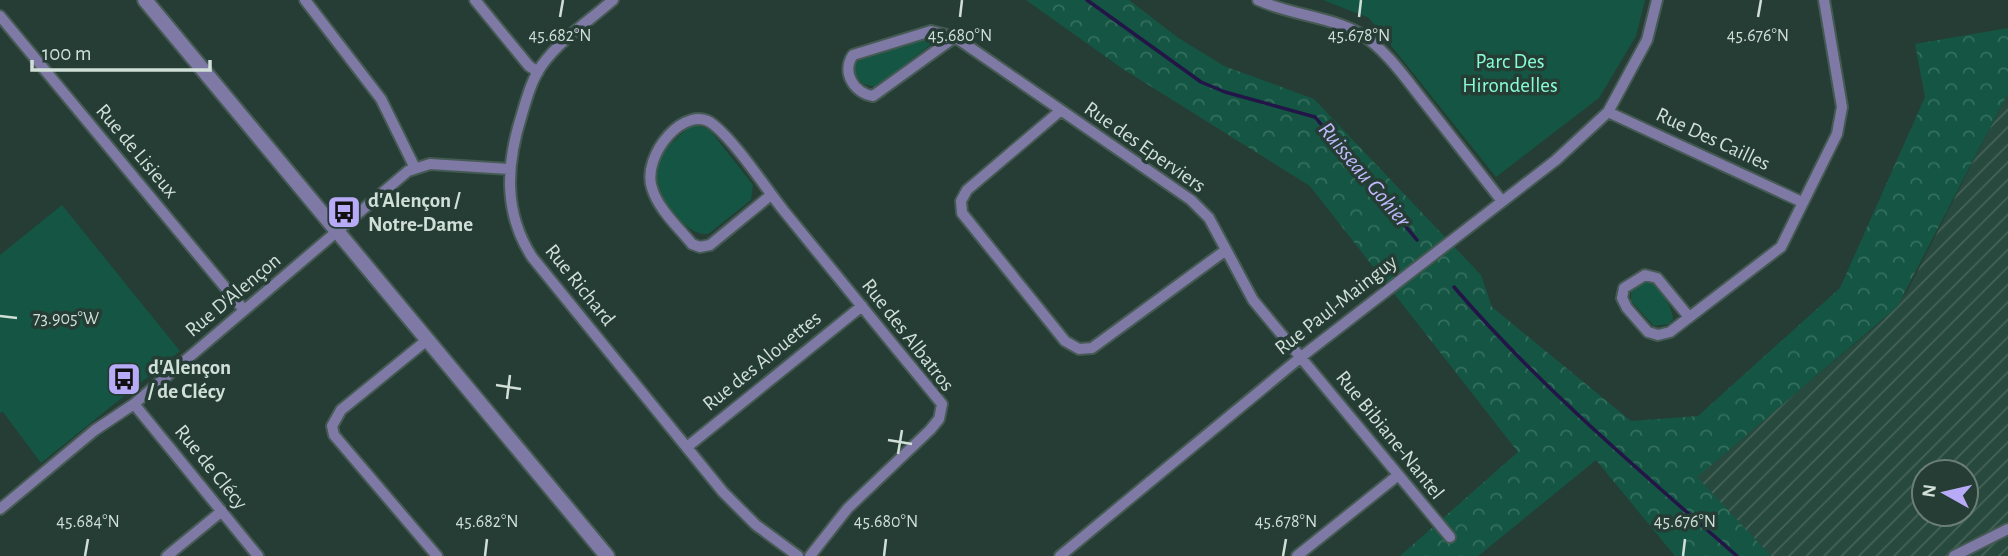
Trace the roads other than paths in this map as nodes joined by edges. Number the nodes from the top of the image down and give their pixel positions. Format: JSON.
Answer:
{"nodes":[{"id":1,"x":145,"y":0,"type":"edge"},
{"id":2,"x":305,"y":0,"type":"edge"},
{"id":3,"x":475,"y":0,"type":"edge"},
{"id":4,"x":613,"y":0,"type":"edge"},
{"id":5,"x":1258,"y":0,"type":"edge"},
{"id":6,"x":1657,"y":0,"type":"edge"},
{"id":7,"x":1824,"y":0,"type":"edge"},
{"id":8,"x":0,"y":16,"type":"edge"},
{"id":9,"x":955,"y":37,"type":"junction"},
{"id":10,"x":538,"y":72,"type":"junction"},
{"id":11,"x":1060,"y":111,"type":"junction"},
{"id":12,"x":1608,"y":111,"type":"junction"},
{"id":13,"x":415,"y":168,"type":"junction"},
{"id":14,"x":509,"y":169,"type":"junction"},
{"id":15,"x":771,"y":195,"type":"junction"},
{"id":16,"x":1501,"y":200,"type":"junction"},
{"id":17,"x":1802,"y":202,"type":"junction"},
{"id":18,"x":337,"y":231,"type":"junction"},
{"id":19,"x":1226,"y":250,"type":"junction"},
{"id":20,"x":862,"y":306,"type":"junction"},
{"id":21,"x":244,"y":310,"type":"junction"},
{"id":22,"x":1689,"y":317,"type":"junction"},
{"id":23,"x":427,"y":340,"type":"junction"},
{"id":24,"x":1301,"y":357,"type":"junction"},
{"id":25,"x":134,"y":404,"type":"junction"},
{"id":26,"x":687,"y":447,"type":"junction"},
{"id":27,"x":1397,"y":476,"type":"junction"},
{"id":28,"x":0,"y":509,"type":"edge"},
{"id":29,"x":222,"y":512,"type":"junction"},
{"id":30,"x":2008,"y":530,"type":"edge"},
{"id":31,"x":1450,"y":537,"type":"dead end"},
{"id":32,"x":167,"y":556,"type":"edge"},
{"id":33,"x":258,"y":556,"type":"edge"},
{"id":34,"x":436,"y":556,"type":"edge"},
{"id":35,"x":607,"y":556,"type":"edge"},
{"id":36,"x":798,"y":556,"type":"edge"},
{"id":37,"x":810,"y":556,"type":"edge"},
{"id":38,"x":1060,"y":556,"type":"edge"},
{"id":39,"x":1297,"y":556,"type":"edge"},
{"id":40,"x":1954,"y":556,"type":"edge"}],
"edges":[{"from":1,"to":18,"type":"street"},
{"from":2,"to":13,"type":"street"},
{"from":3,"to":10,"type":"street"},
{"from":4,"to":10,"type":"street","name":"Rue Richard"},
{"from":5,"to":16,"type":"street"},
{"from":6,"to":12,"type":"street","name":"Rue Paul-Mainguy"},
{"from":7,"to":17,"type":"street"},
{"from":8,"to":21,"type":"street","name":"Rue de Lisieux"},
{"from":9,"to":9,"type":"street"},
{"from":9,"to":11,"type":"street","name":"Rue des Eperviers"},
{"from":10,"to":14,"type":"street","name":"Rue Richard"},
{"from":11,"to":19,"type":"street","name":"Rue des Eperviers"},
{"from":11,"to":19,"type":"street"},
{"from":12,"to":16,"type":"street","name":"Rue Paul-Mainguy"},
{"from":12,"to":17,"type":"street","name":"Rue Des Cailles"},
{"from":13,"to":14,"type":"street"},
{"from":13,"to":18,"type":"street","name":"Rue D'Alençon"},
{"from":14,"to":26,"type":"street","name":"Rue Richard"},
{"from":15,"to":15,"type":"street","name":"Rue des Albatros"},
{"from":15,"to":20,"type":"street","name":"Rue des Albatros"},
{"from":16,"to":24,"type":"street","name":"Rue Paul-Mainguy"},
{"from":17,"to":22,"type":"street"},
{"from":18,"to":21,"type":"street","name":"Rue D'Alençon"},
{"from":18,"to":23,"type":"street"},
{"from":19,"to":24,"type":"street","name":"Rue des Eperviers"},
{"from":20,"to":26,"type":"street","name":"Rue des Alouettes"},
{"from":20,"to":37,"type":"street","name":"Rue des Albatros"},
{"from":21,"to":25,"type":"street","name":"Rue D'Alençon"},
{"from":22,"to":22,"type":"street"},
{"from":23,"to":34,"type":"street"},
{"from":23,"to":35,"type":"street"},
{"from":24,"to":27,"type":"street","name":"Rue Bibiane-Nantel"},
{"from":24,"to":38,"type":"street","name":"Rue Paul-Mainguy"},
{"from":25,"to":28,"type":"street","name":"Rue D'Alençon"},
{"from":25,"to":29,"type":"street","name":"Rue de Clécy"},
{"from":26,"to":36,"type":"street","name":"Rue Richard"},
{"from":27,"to":31,"type":"street","name":"Rue Bibiane-Nantel"},
{"from":27,"to":39,"type":"street"},
{"from":29,"to":32,"type":"street"},
{"from":29,"to":33,"type":"street","name":"Rue de Clécy"},
{"from":30,"to":40,"type":"street"}]}
